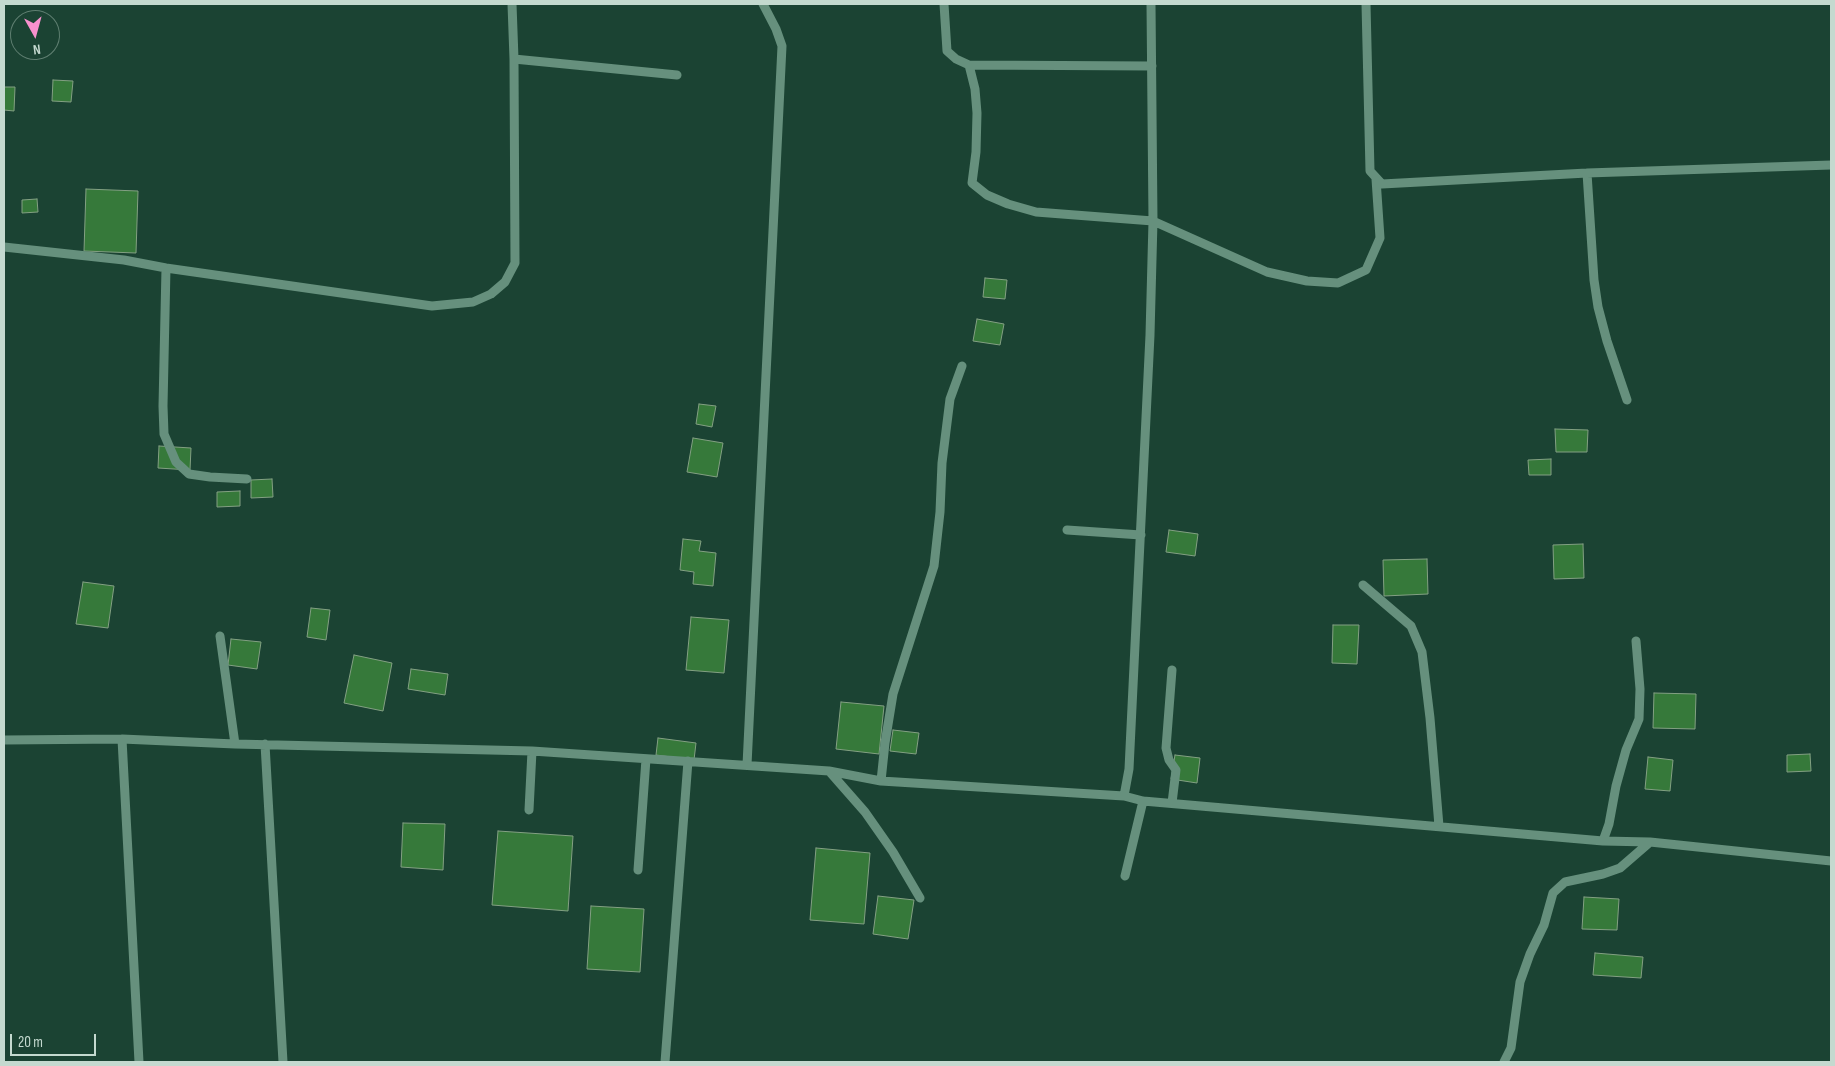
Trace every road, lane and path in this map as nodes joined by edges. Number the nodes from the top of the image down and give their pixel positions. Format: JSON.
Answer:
{"nodes":[{"id":1,"x":512,"y":4,"type":"edge"},
{"id":2,"x":763,"y":4,"type":"edge"},
{"id":3,"x":944,"y":4,"type":"edge"},
{"id":4,"x":1151,"y":4,"type":"edge"},
{"id":5,"x":1366,"y":4,"type":"edge"},
{"id":6,"x":514,"y":59,"type":"junction"},
{"id":7,"x":969,"y":65,"type":"junction"},
{"id":8,"x":1152,"y":66,"type":"junction"},
{"id":9,"x":678,"y":75,"type":"dead end"},
{"id":10,"x":1831,"y":165,"type":"edge"},
{"id":11,"x":1587,"y":173,"type":"junction"},
{"id":12,"x":1376,"y":180,"type":"junction"},
{"id":13,"x":1153,"y":221,"type":"junction"},
{"id":14,"x":4,"y":247,"type":"edge"},
{"id":15,"x":166,"y":268,"type":"junction"},
{"id":16,"x":962,"y":366,"type":"dead end"},
{"id":17,"x":1627,"y":400,"type":"dead end"},
{"id":18,"x":247,"y":479,"type":"dead end"},
{"id":19,"x":1067,"y":530,"type":"dead end"},
{"id":20,"x":1141,"y":535,"type":"junction"},
{"id":21,"x":1363,"y":585,"type":"dead end"},
{"id":22,"x":220,"y":636,"type":"dead end"},
{"id":23,"x":1636,"y":641,"type":"dead end"},
{"id":24,"x":1172,"y":670,"type":"dead end"},
{"id":25,"x":4,"y":740,"type":"edge"},
{"id":26,"x":122,"y":740,"type":"junction"},
{"id":27,"x":235,"y":744,"type":"junction"},
{"id":28,"x":265,"y":744,"type":"junction"},
{"id":29,"x":532,"y":751,"type":"junction"},
{"id":30,"x":646,"y":759,"type":"junction"},
{"id":31,"x":688,"y":761,"type":"junction"},
{"id":32,"x":747,"y":765,"type":"junction"},
{"id":33,"x":829,"y":771,"type":"junction"},
{"id":34,"x":882,"y":781,"type":"junction"},
{"id":35,"x":1124,"y":796,"type":"junction"},
{"id":36,"x":1143,"y":801,"type":"junction"},
{"id":37,"x":1172,"y":803,"type":"junction"},
{"id":38,"x":529,"y":810,"type":"dead end"},
{"id":39,"x":1439,"y":826,"type":"junction"},
{"id":40,"x":1603,"y":841,"type":"junction"},
{"id":41,"x":1650,"y":842,"type":"junction"},
{"id":42,"x":1831,"y":861,"type":"edge"},
{"id":43,"x":638,"y":870,"type":"dead end"},
{"id":44,"x":1125,"y":876,"type":"dead end"},
{"id":45,"x":920,"y":898,"type":"dead end"},
{"id":46,"x":139,"y":1062,"type":"edge"},
{"id":47,"x":283,"y":1062,"type":"edge"},
{"id":48,"x":665,"y":1062,"type":"edge"},
{"id":49,"x":1504,"y":1062,"type":"edge"}],
"edges":[{"from":1,"to":6,"type":"street"},
{"from":2,"to":32,"type":"street"},
{"from":3,"to":7,"type":"street"},
{"from":4,"to":8,"type":"street"},
{"from":5,"to":12,"type":"street"},
{"from":6,"to":9,"type":"street"},
{"from":6,"to":15,"type":"street"},
{"from":7,"to":8,"type":"street"},
{"from":7,"to":13,"type":"street"},
{"from":8,"to":13,"type":"street"},
{"from":10,"to":11,"type":"street"},
{"from":11,"to":12,"type":"street"},
{"from":11,"to":17,"type":"street"},
{"from":12,"to":13,"type":"street"},
{"from":13,"to":20,"type":"street"},
{"from":14,"to":15,"type":"street"},
{"from":15,"to":18,"type":"street"},
{"from":16,"to":34,"type":"street"},
{"from":19,"to":20,"type":"street"},
{"from":20,"to":35,"type":"street"},
{"from":21,"to":39,"type":"street"},
{"from":22,"to":27,"type":"street"},
{"from":23,"to":40,"type":"street"},
{"from":24,"to":37,"type":"street"},
{"from":25,"to":26,"type":"street"},
{"from":26,"to":27,"type":"street"},
{"from":26,"to":46,"type":"street"},
{"from":27,"to":28,"type":"street"},
{"from":28,"to":29,"type":"street"},
{"from":28,"to":47,"type":"street"},
{"from":29,"to":30,"type":"street"},
{"from":29,"to":38,"type":"street"},
{"from":30,"to":31,"type":"street"},
{"from":30,"to":43,"type":"street"},
{"from":31,"to":32,"type":"street"},
{"from":31,"to":48,"type":"street"},
{"from":32,"to":33,"type":"street"},
{"from":33,"to":34,"type":"street"},
{"from":33,"to":45,"type":"street"},
{"from":34,"to":35,"type":"street"},
{"from":35,"to":36,"type":"street"},
{"from":36,"to":37,"type":"street"},
{"from":36,"to":44,"type":"street"},
{"from":37,"to":39,"type":"street"},
{"from":39,"to":40,"type":"street"},
{"from":40,"to":41,"type":"street"},
{"from":41,"to":42,"type":"street"},
{"from":41,"to":49,"type":"street"}]}
